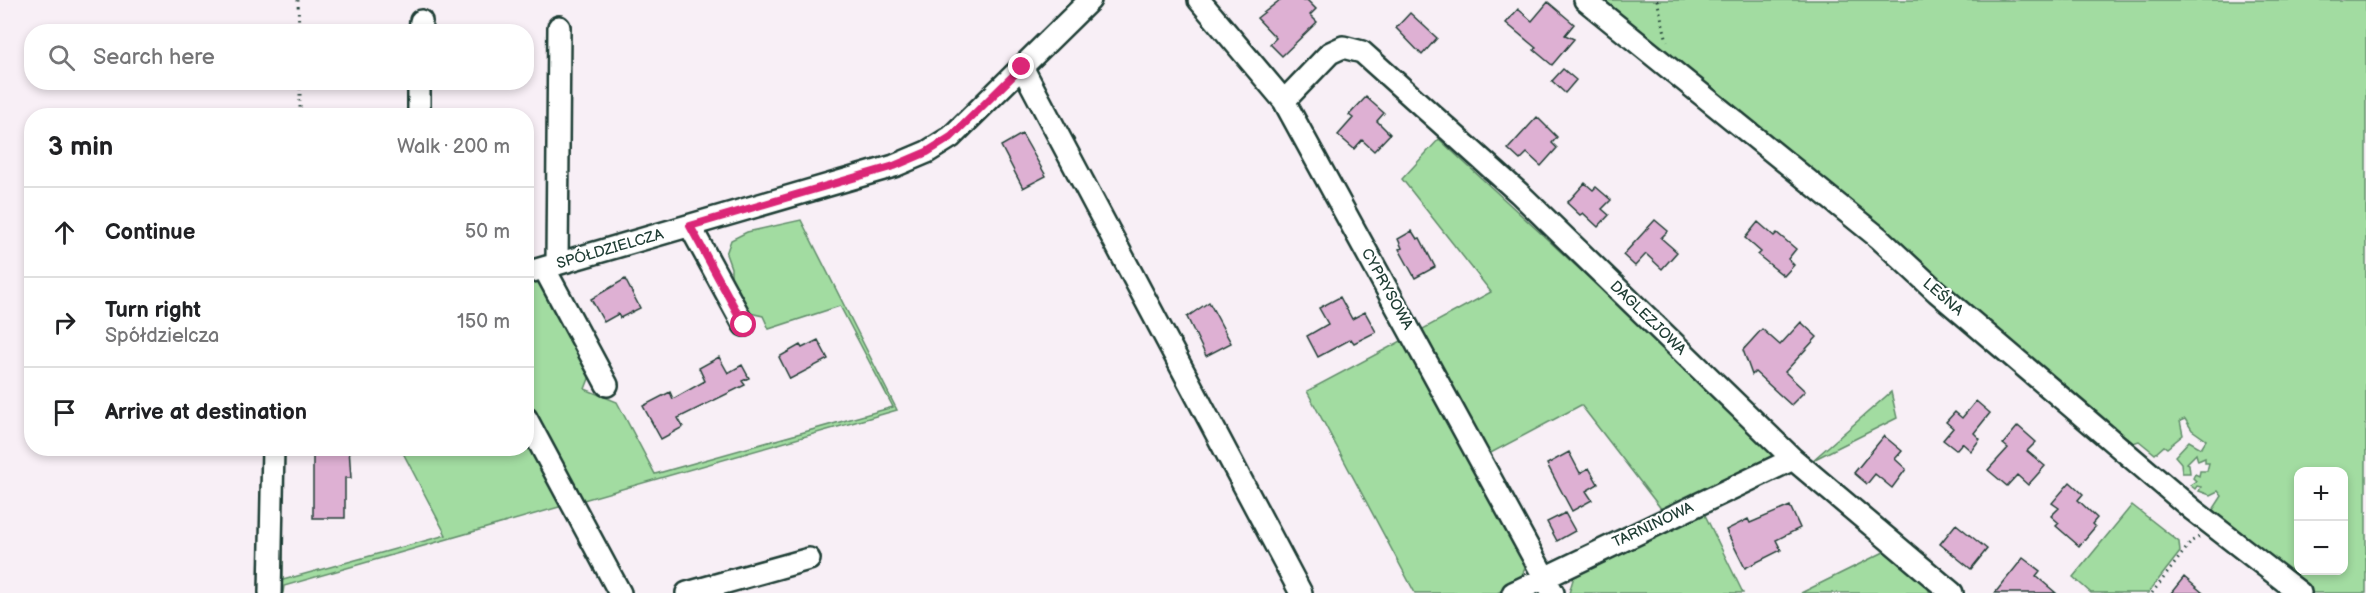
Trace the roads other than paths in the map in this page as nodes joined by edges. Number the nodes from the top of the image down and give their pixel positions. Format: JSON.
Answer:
{"nodes":[{"id":1,"x":1090,"y":0,"type":"edge"},
{"id":2,"x":1199,"y":0,"type":"edge"},
{"id":3,"x":1585,"y":0,"type":"edge"},
{"id":4,"x":559,"y":27,"type":"dead end"},
{"id":5,"x":1022,"y":67,"type":"junction"},
{"id":6,"x":419,"y":90,"type":"edge"},
{"id":7,"x":1284,"y":101,"type":"junction"},
{"id":8,"x":419,"y":108,"type":"edge"},
{"id":9,"x":690,"y":226,"type":"junction"},
{"id":10,"x":543,"y":268,"type":"edge"},
{"id":11,"x":744,"y":325,"type":"dead end"},
{"id":12,"x":607,"y":385,"type":"dead end"},
{"id":13,"x":534,"y":433,"type":"edge"},
{"id":14,"x":273,"y":456,"type":"edge"},
{"id":15,"x":1793,"y":459,"type":"junction"},
{"id":16,"x":809,"y":559,"type":"dead end"},
{"id":17,"x":1549,"y":585,"type":"edge"},
{"id":18,"x":270,"y":593,"type":"edge"},
{"id":19,"x":620,"y":593,"type":"edge"},
{"id":20,"x":687,"y":593,"type":"edge"},
{"id":21,"x":1301,"y":593,"type":"edge"},
{"id":22,"x":1513,"y":593,"type":"edge"},
{"id":23,"x":1952,"y":593,"type":"edge"},
{"id":24,"x":2300,"y":593,"type":"edge"}],
"edges":[{"from":1,"to":5,"type":"street","name":"SPÓŁDZIELCZA"},
{"from":2,"to":7,"type":"street","name":"CYPRYSOWA"},
{"from":3,"to":24,"type":"street","name":"LEŚNA"},
{"from":4,"to":10,"type":"street"},
{"from":5,"to":9,"type":"street","name":"SPÓŁDZIELCZA"},
{"from":5,"to":21,"type":"street"},
{"from":6,"to":8,"type":"street"},
{"from":7,"to":15,"type":"street","name":"DAGLEZJOWA"},
{"from":7,"to":17,"type":"street","name":"CYPRYSOWA"},
{"from":9,"to":10,"type":"street","name":"SPÓŁDZIELCZA"},
{"from":9,"to":11,"type":"street"},
{"from":10,"to":12,"type":"street"},
{"from":13,"to":19,"type":"street"},
{"from":14,"to":18,"type":"street"},
{"from":15,"to":17,"type":"street","name":"TARNINOWA"},
{"from":15,"to":23,"type":"street","name":"DAGLEZJOWA"},
{"from":16,"to":20,"type":"street"},
{"from":17,"to":22,"type":"street","name":"TARNINOWA"}]}
